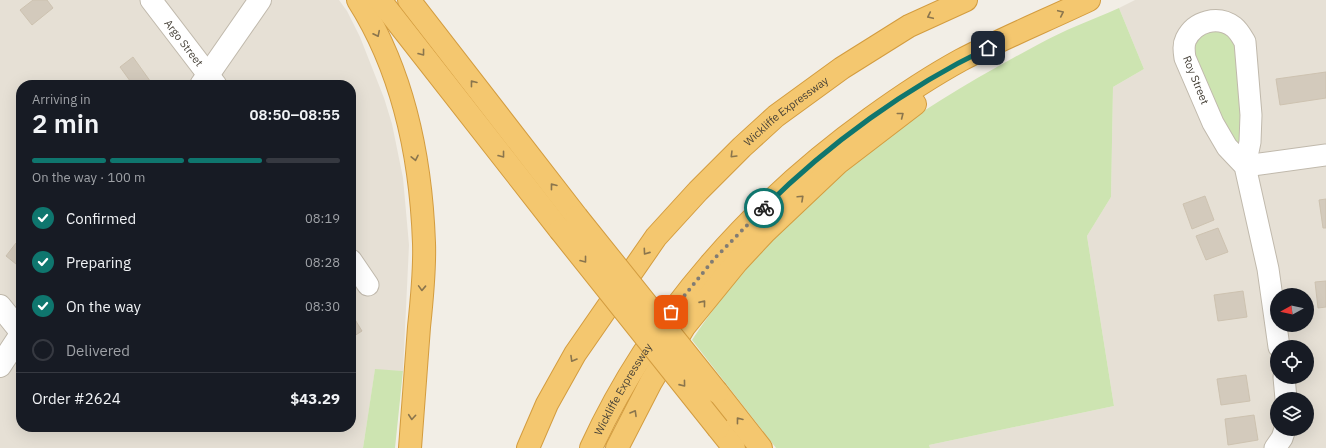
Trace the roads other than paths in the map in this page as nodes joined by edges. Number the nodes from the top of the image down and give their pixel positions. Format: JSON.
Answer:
{"nodes":[{"id":1,"x":151,"y":0,"type":"edge"},
{"id":2,"x":260,"y":0,"type":"edge"},
{"id":3,"x":358,"y":0,"type":"edge"},
{"id":4,"x":380,"y":0,"type":"edge"},
{"id":5,"x":409,"y":0,"type":"edge"},
{"id":6,"x":966,"y":0,"type":"edge"},
{"id":7,"x":1089,"y":0,"type":"edge"},
{"id":8,"x":1029,"y":28,"type":"junction"},
{"id":9,"x":207,"y":80,"type":"edge"},
{"id":10,"x":209,"y":80,"type":"edge"},
{"id":11,"x":1326,"y":155,"type":"edge"},
{"id":12,"x":1245,"y":166,"type":"junction"},
{"id":13,"x":568,"y":223,"type":"junction"},
{"id":14,"x":356,"y":267,"type":"edge"},
{"id":15,"x":368,"y":285,"type":"dead end"},
{"id":16,"x":0,"y":306,"type":"edge"},
{"id":17,"x":16,"y":327,"type":"edge"},
{"id":18,"x":1279,"y":340,"type":"edge"},
{"id":19,"x":16,"y":341,"type":"edge"},
{"id":20,"x":0,"y":366,"type":"edge"},
{"id":21,"x":1283,"y":436,"type":"edge"},
{"id":22,"x":410,"y":448,"type":"edge"},
{"id":23,"x":528,"y":448,"type":"edge"},
{"id":24,"x":591,"y":448,"type":"edge"},
{"id":25,"x":617,"y":448,"type":"edge"},
{"id":26,"x":734,"y":448,"type":"edge"},
{"id":27,"x":762,"y":448,"type":"edge"},
{"id":28,"x":1275,"y":448,"type":"edge"}],
"edges":[{"from":1,"to":9,"type":"street","name":"Argo Street"},
{"from":2,"to":10,"type":"street"},
{"from":3,"to":22,"type":"highway","one_way":true},
{"from":4,"to":13,"type":"highway","one_way":true},
{"from":13,"to":5,"type":"highway","one_way":true},
{"from":6,"to":23,"type":"highway","name":"Wickliffe Expressway","one_way":true},
{"from":8,"to":7,"type":"highway","name":"Wickliffe Expressway","one_way":true},
{"from":8,"to":24,"type":"highway","name":"Wickliffe Expressway"},
{"from":25,"to":8,"type":"highway","one_way":true},
{"from":11,"to":12,"type":"street"},
{"from":12,"to":12,"type":"street","name":"Roy Street"},
{"from":12,"to":18,"type":"street","name":"Roy Street"},
{"from":13,"to":26,"type":"highway","one_way":true,"bridge":true},
{"from":27,"to":13,"type":"highway","one_way":true,"bridge":true},
{"from":14,"to":15,"type":"street"},
{"from":16,"to":17,"type":"street"},
{"from":19,"to":20,"type":"street"},
{"from":21,"to":28,"type":"street"}]}
